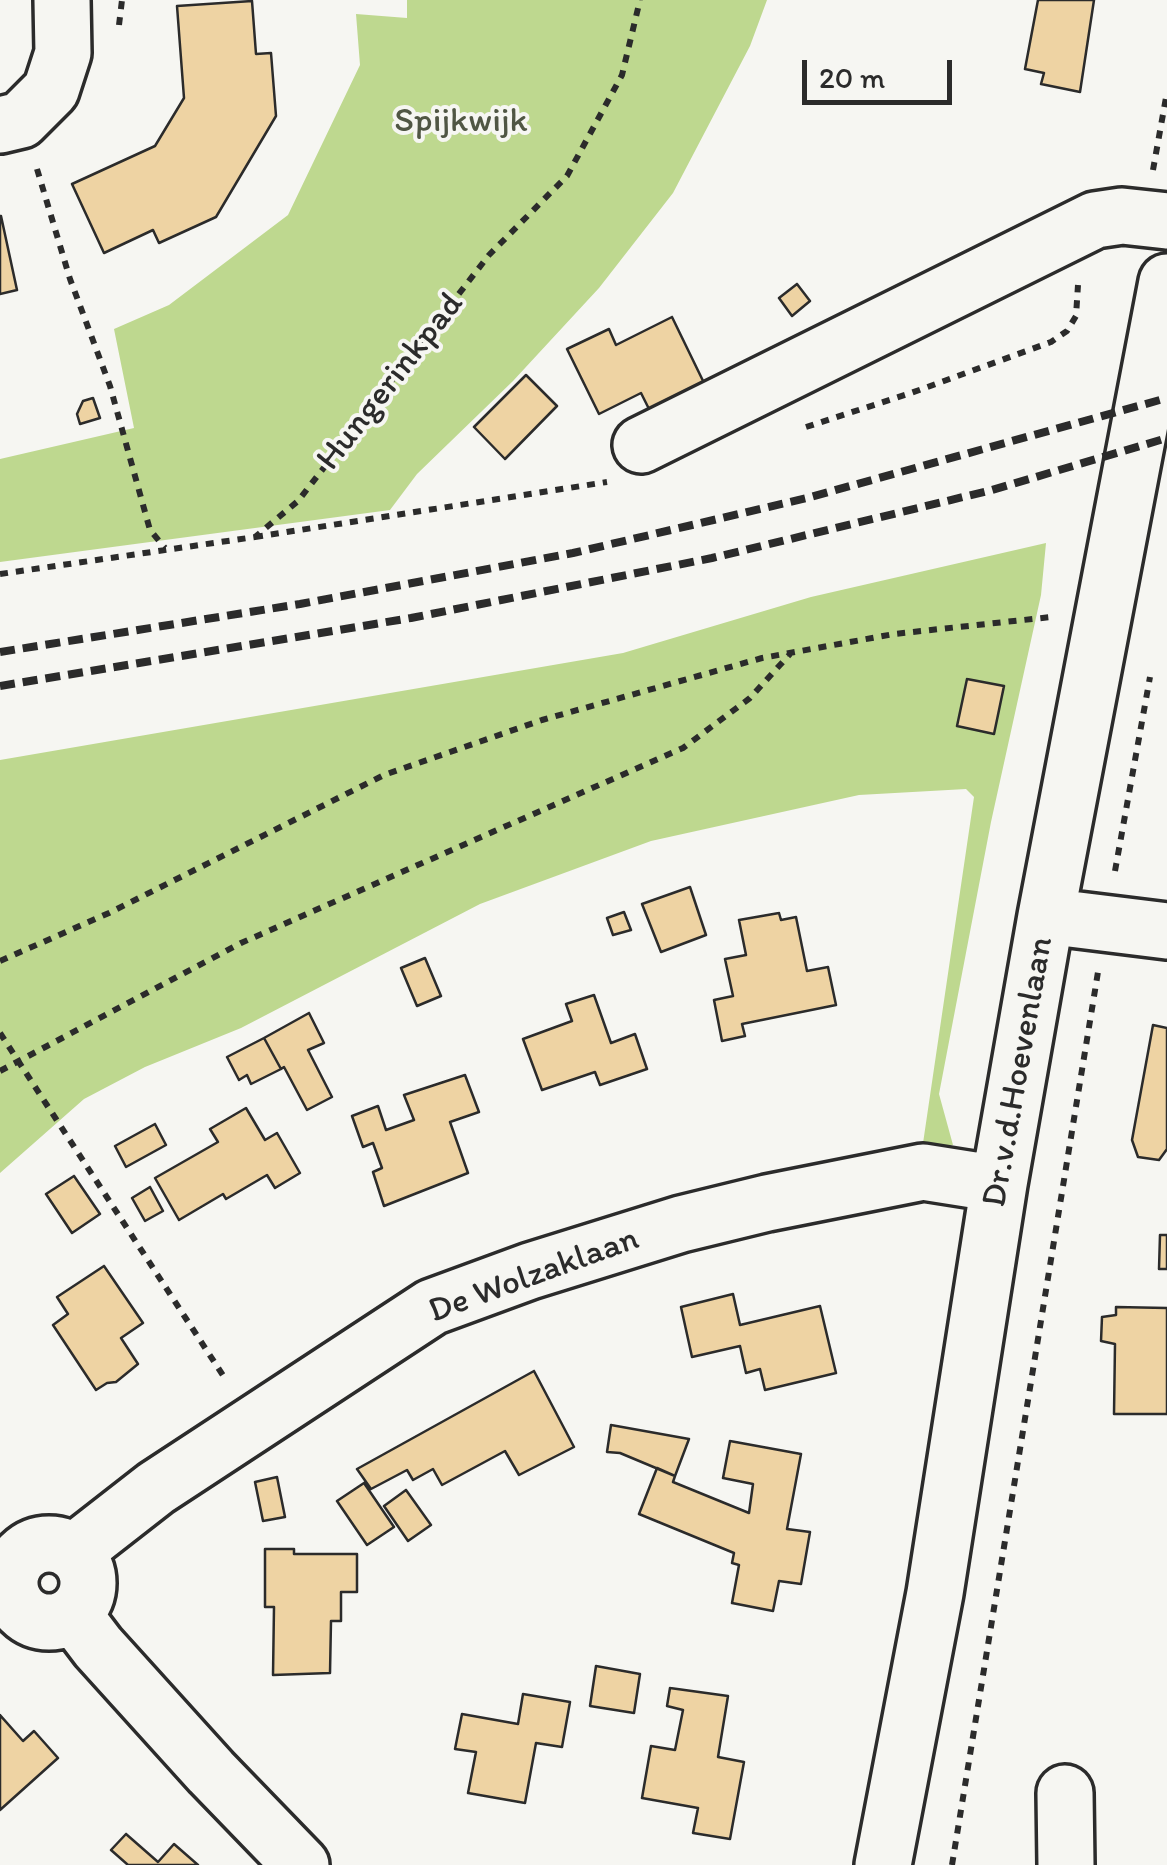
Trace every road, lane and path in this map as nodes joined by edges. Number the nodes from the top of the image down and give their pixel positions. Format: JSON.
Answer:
{"nodes":[{"id":1,"x":62,"y":0,"type":"edge"},
{"id":2,"x":640,"y":0,"type":"edge"},
{"id":3,"x":1167,"y":92,"type":"edge"},
{"id":4,"x":10,"y":122,"type":"edge"},
{"id":5,"x":1156,"y":219,"type":"edge"},
{"id":6,"x":1167,"y":282,"type":"edge"},
{"id":7,"x":641,"y":444,"type":"dead end"},
{"id":8,"x":166,"y":549,"type":"junction"},
{"id":9,"x":0,"y":574,"type":"edge"},
{"id":10,"x":1070,"y":616,"type":"dead end"},
{"id":11,"x":792,"y":652,"type":"junction"},
{"id":12,"x":1150,"y":676,"type":"dead end"},
{"id":13,"x":1046,"y":916,"type":"junction"},
{"id":14,"x":1105,"y":924,"type":"junction"},
{"id":15,"x":1167,"y":931,"type":"edge"},
{"id":16,"x":0,"y":960,"type":"edge"},
{"id":17,"x":0,"y":1033,"type":"edge"},
{"id":18,"x":18,"y":1061,"type":"junction"},
{"id":19,"x":0,"y":1071,"type":"edge"},
{"id":20,"x":999,"y":1184,"type":"junction"},
{"id":21,"x":252,"y":1423,"type":"junction"},
{"id":22,"x":1066,"y":1792,"type":"dead end"},
{"id":23,"x":301,"y":1865,"type":"edge"},
{"id":24,"x":883,"y":1865,"type":"edge"},
{"id":25,"x":952,"y":1865,"type":"edge"},
{"id":26,"x":1066,"y":1865,"type":"edge"}],
"edges":[{"from":1,"to":4,"type":"street"},
{"from":2,"to":8,"type":"path","name":"Hungerinkpad"},
{"from":3,"to":5,"type":"path"},
{"from":4,"to":8,"type":"path"},
{"from":5,"to":7,"type":"street"},
{"from":6,"to":13,"type":"street","name":"Dr.v.d.Hoevenlaan"},
{"from":8,"to":9,"type":"path","name":"Hungerinkpad"},
{"from":10,"to":11,"type":"path"},
{"from":11,"to":16,"type":"path"},
{"from":11,"to":18,"type":"path"},
{"from":12,"to":14,"type":"path","name":"Dr.v.d.Hoevenlaan"},
{"from":13,"to":14,"type":"street"},
{"from":13,"to":20,"type":"street","name":"Dr.v.d.Hoevenlaan"},
{"from":14,"to":15,"type":"street"},
{"from":14,"to":25,"type":"path","name":"Dr.v.d.Hoevenlaan"},
{"from":17,"to":18,"type":"path"},
{"from":18,"to":19,"type":"path"},
{"from":18,"to":21,"type":"path"},
{"from":20,"to":21,"type":"street","name":"De Wolzaklaan"},
{"from":20,"to":24,"type":"street","name":"Dr.v.d.Hoevenlaan"},
{"from":21,"to":23,"type":"street","name":"De Wolzaklaan"},
{"from":22,"to":26,"type":"street"}]}
